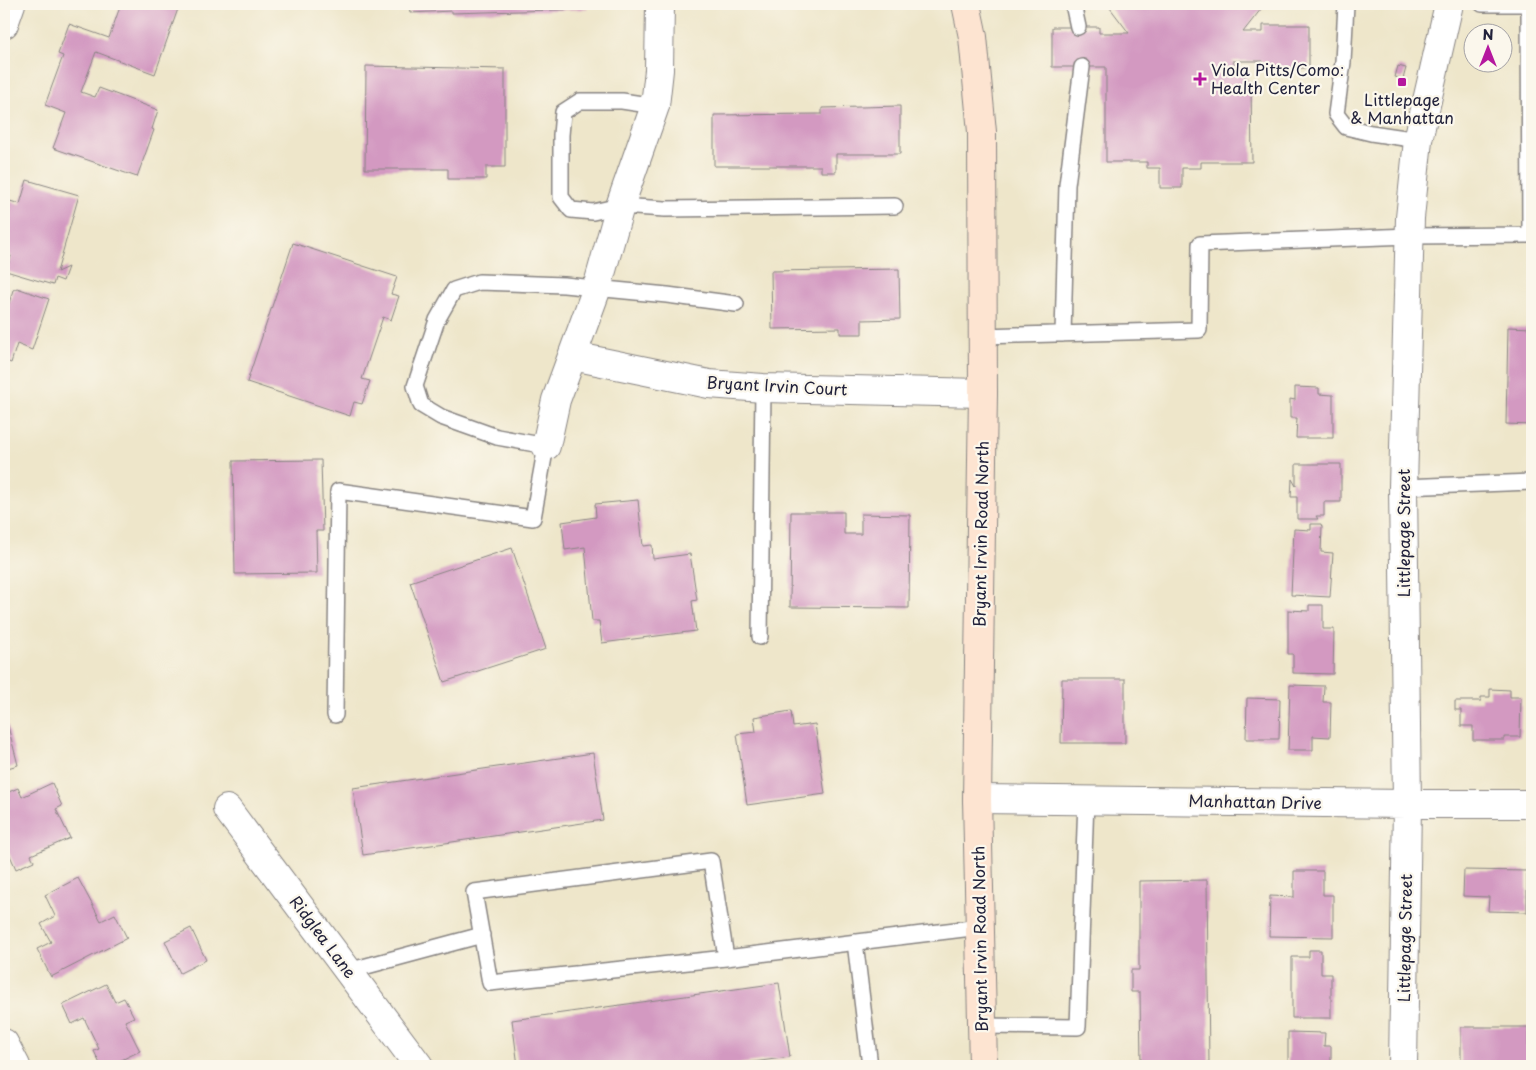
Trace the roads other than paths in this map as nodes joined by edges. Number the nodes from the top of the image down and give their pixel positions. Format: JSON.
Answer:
{"nodes":[{"id":1,"x":11,"y":4,"type":"edge"},
{"id":2,"x":660,"y":4,"type":"edge"},
{"id":3,"x":966,"y":4,"type":"edge"},
{"id":4,"x":1073,"y":4,"type":"edge"},
{"id":5,"x":1346,"y":4,"type":"edge"},
{"id":6,"x":1449,"y":4,"type":"edge"},
{"id":7,"x":1482,"y":4,"type":"edge"},
{"id":8,"x":1522,"y":4,"type":"edge"},
{"id":9,"x":1529,"y":4,"type":"edge"},
{"id":10,"x":4,"y":24,"type":"edge"},
{"id":11,"x":1078,"y":26,"type":"dead end"},
{"id":12,"x":1082,"y":68,"type":"dead end"},
{"id":13,"x":655,"y":106,"type":"junction"},
{"id":14,"x":1418,"y":140,"type":"junction"},
{"id":15,"x":620,"y":206,"type":"junction"},
{"id":16,"x":895,"y":206,"type":"dead end"},
{"id":17,"x":1410,"y":236,"type":"junction"},
{"id":18,"x":1531,"y":236,"type":"edge"},
{"id":19,"x":597,"y":288,"type":"junction"},
{"id":20,"x":736,"y":304,"type":"dead end"},
{"id":21,"x":1064,"y":334,"type":"junction"},
{"id":22,"x":983,"y":336,"type":"junction"},
{"id":23,"x":573,"y":356,"type":"junction"},
{"id":24,"x":763,"y":388,"type":"junction"},
{"id":25,"x":983,"y":392,"type":"junction"},
{"id":26,"x":546,"y":446,"type":"junction"},
{"id":27,"x":1532,"y":482,"type":"edge"},
{"id":28,"x":1403,"y":487,"type":"junction"},
{"id":29,"x":760,"y":637,"type":"dead end"},
{"id":30,"x":335,"y":715,"type":"dead end"},
{"id":31,"x":977,"y":799,"type":"junction"},
{"id":32,"x":1086,"y":800,"type":"junction"},
{"id":33,"x":1407,"y":804,"type":"junction"},
{"id":34,"x":1532,"y":804,"type":"edge"},
{"id":35,"x":227,"y":808,"type":"dead end"},
{"id":36,"x":980,"y":927,"type":"junction"},
{"id":37,"x":482,"y":935,"type":"junction"},
{"id":38,"x":855,"y":942,"type":"junction"},
{"id":39,"x":726,"y":958,"type":"junction"},
{"id":40,"x":348,"y":971,"type":"junction"},
{"id":41,"x":982,"y":1026,"type":"junction"},
{"id":42,"x":4,"y":1044,"type":"edge"},
{"id":43,"x":16,"y":1066,"type":"edge"},
{"id":44,"x":419,"y":1066,"type":"edge"},
{"id":45,"x":870,"y":1066,"type":"edge"},
{"id":46,"x":983,"y":1066,"type":"edge"},
{"id":47,"x":1403,"y":1066,"type":"edge"}],
"edges":[{"from":1,"to":10,"type":"street"},
{"from":2,"to":13,"type":"street"},
{"from":3,"to":22,"type":"main road","name":"Bryant Irvin Road North"},
{"from":4,"to":11,"type":"lane"},
{"from":5,"to":14,"type":"lane"},
{"from":6,"to":14,"type":"street","name":"Littlepage Street"},
{"from":7,"to":8,"type":"lane"},
{"from":9,"to":18,"type":"lane"},
{"from":12,"to":21,"type":"lane"},
{"from":13,"to":15,"type":"street"},
{"from":13,"to":15,"type":"lane"},
{"from":14,"to":17,"type":"street","name":"Littlepage Street"},
{"from":15,"to":16,"type":"lane"},
{"from":15,"to":19,"type":"street"},
{"from":17,"to":18,"type":"lane"},
{"from":17,"to":21,"type":"lane"},
{"from":17,"to":28,"type":"street","name":"Littlepage Street"},
{"from":19,"to":20,"type":"lane"},
{"from":19,"to":23,"type":"street"},
{"from":19,"to":26,"type":"lane"},
{"from":21,"to":22,"type":"lane"},
{"from":22,"to":25,"type":"main road","name":"Bryant Irvin Road North"},
{"from":23,"to":24,"type":"street","name":"Bryant Irvin Court"},
{"from":23,"to":26,"type":"street"},
{"from":24,"to":25,"type":"street","name":"Bryant Irvin Court"},
{"from":24,"to":29,"type":"lane"},
{"from":25,"to":31,"type":"main road","name":"Bryant Irvin Road North"},
{"from":26,"to":30,"type":"lane"},
{"from":27,"to":28,"type":"lane"},
{"from":28,"to":33,"type":"street","name":"Littlepage Street"},
{"from":31,"to":32,"type":"street","name":"Manhattan Drive"},
{"from":31,"to":36,"type":"main road","name":"Bryant Irvin Road North"},
{"from":32,"to":33,"type":"street","name":"Manhattan Drive"},
{"from":32,"to":41,"type":"lane"},
{"from":33,"to":34,"type":"street","name":"Manhattan Drive"},
{"from":33,"to":47,"type":"street","name":"Littlepage Street"},
{"from":35,"to":40,"type":"street","name":"Ridglea Lane"},
{"from":36,"to":38,"type":"lane"},
{"from":36,"to":41,"type":"main road","name":"Bryant Irvin Road North"},
{"from":37,"to":39,"type":"lane"},
{"from":37,"to":39,"type":"lane"},
{"from":37,"to":40,"type":"lane"},
{"from":38,"to":39,"type":"lane"},
{"from":38,"to":45,"type":"lane"},
{"from":40,"to":44,"type":"street","name":"Ridglea Lane"},
{"from":41,"to":46,"type":"main road","name":"Bryant Irvin Road North"},
{"from":42,"to":43,"type":"street"}]}
